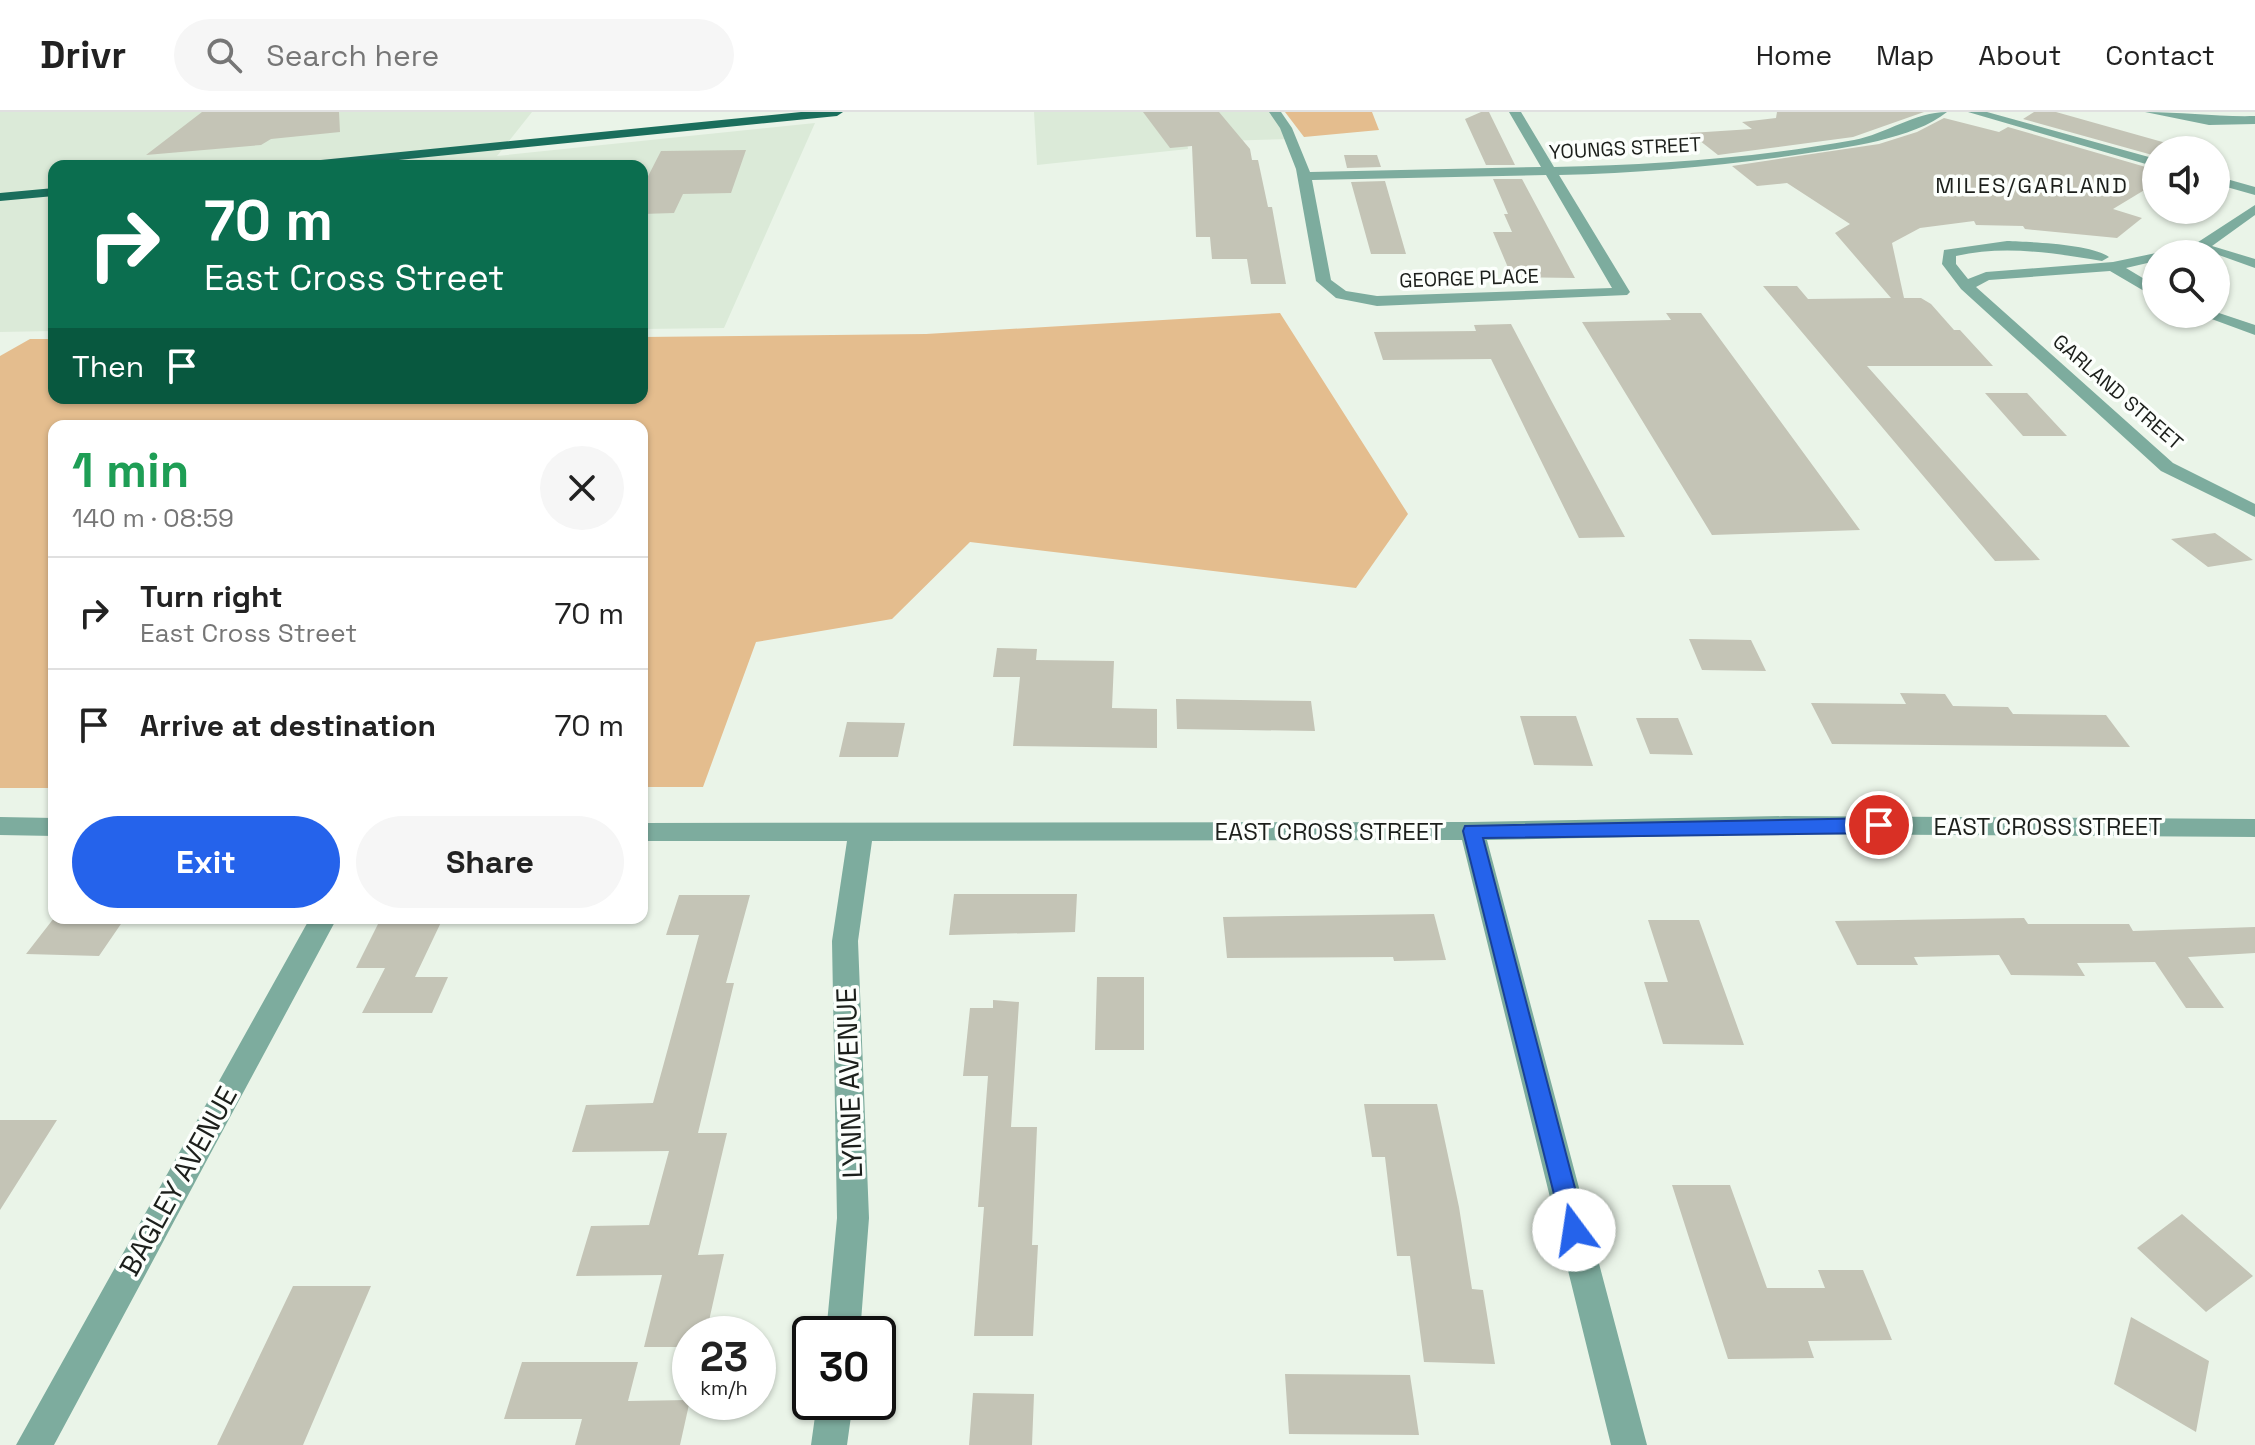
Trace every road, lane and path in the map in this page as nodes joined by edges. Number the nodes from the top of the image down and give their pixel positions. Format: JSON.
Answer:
{"nodes":[{"id":1,"x":837,"y":112,"type":"edge"},
{"id":2,"x":1275,"y":112,"type":"edge"},
{"id":3,"x":1515,"y":112,"type":"edge"},
{"id":4,"x":1941,"y":112,"type":"edge"},
{"id":5,"x":1974,"y":112,"type":"edge"},
{"id":6,"x":2151,"y":112,"type":"edge"},
{"id":7,"x":2255,"y":120,"type":"edge"},
{"id":8,"x":2142,"y":159,"type":"edge"},
{"id":9,"x":361,"y":160,"type":"edge"},
{"id":10,"x":1552,"y":171,"type":"junction"},
{"id":11,"x":1303,"y":176,"type":"junction"},
{"id":12,"x":2230,"y":184,"type":"edge"},
{"id":13,"x":2255,"y":191,"type":"edge"},
{"id":14,"x":48,"y":193,"type":"edge"},
{"id":15,"x":0,"y":197,"type":"edge"},
{"id":16,"x":2255,"y":209,"type":"edge"},
{"id":17,"x":2211,"y":240,"type":"edge"},
{"id":18,"x":2230,"y":256,"type":"edge"},
{"id":19,"x":2142,"y":260,"type":"edge"},
{"id":20,"x":2132,"y":262,"type":"junction"},
{"id":21,"x":2255,"y":264,"type":"edge"},
{"id":22,"x":2113,"y":266,"type":"junction"},
{"id":23,"x":2142,"y":284,"type":"edge"},
{"id":24,"x":1966,"y":286,"type":"junction"},
{"id":25,"x":2230,"y":322,"type":"edge"},
{"id":26,"x":2255,"y":330,"type":"edge"},
{"id":27,"x":2255,"y":511,"type":"edge"},
{"id":28,"x":0,"y":826,"type":"edge"},
{"id":29,"x":48,"y":827,"type":"edge"},
{"id":30,"x":2255,"y":828,"type":"edge"},
{"id":31,"x":1472,"y":831,"type":"junction"},
{"id":32,"x":648,"y":832,"type":"edge"},
{"id":33,"x":861,"y":833,"type":"junction"},
{"id":34,"x":321,"y":924,"type":"edge"},
{"id":35,"x":845,"y":1316,"type":"edge"},
{"id":36,"x":832,"y":1420,"type":"edge"},
{"id":37,"x":34,"y":1445,"type":"edge"},
{"id":38,"x":829,"y":1445,"type":"edge"},
{"id":39,"x":1629,"y":1445,"type":"edge"}],
"edges":[{"from":1,"to":9,"type":"main road"},
{"from":2,"to":11,"type":"street"},
{"from":3,"to":10,"type":"street"},
{"from":4,"to":10,"type":"street","name":"YOUNGS STREET"},
{"from":5,"to":8,"type":"street"},
{"from":6,"to":7,"type":"street"},
{"from":10,"to":11,"type":"street","name":"YOUNGS STREET"},
{"from":10,"to":11,"type":"street","name":"GEORGE PLACE"},
{"from":12,"to":13,"type":"street"},
{"from":14,"to":15,"type":"main road"},
{"from":16,"to":17,"type":"street"},
{"from":18,"to":21,"type":"street"},
{"from":19,"to":20,"type":"street","name":"GARLAND STREET"},
{"from":20,"to":22,"type":"street","name":"GARLAND STREET"},
{"from":20,"to":24,"type":"street","name":"GARLAND STREET"},
{"from":22,"to":23,"type":"street"},
{"from":22,"to":24,"type":"street","name":"GARLAND STREET"},
{"from":24,"to":27,"type":"street","name":"GARLAND STREET"},
{"from":25,"to":26,"type":"street"},
{"from":28,"to":29,"type":"street"},
{"from":30,"to":31,"type":"street","name":"EAST CROSS STREET"},
{"from":31,"to":33,"type":"street","name":"EAST CROSS STREET"},
{"from":31,"to":39,"type":"street"},
{"from":32,"to":33,"type":"street","name":"EAST CROSS STREET"},
{"from":33,"to":35,"type":"street","name":"LYNNE AVENUE"},
{"from":34,"to":37,"type":"street","name":"BAGLEY AVENUE"},
{"from":36,"to":38,"type":"street"}]}
